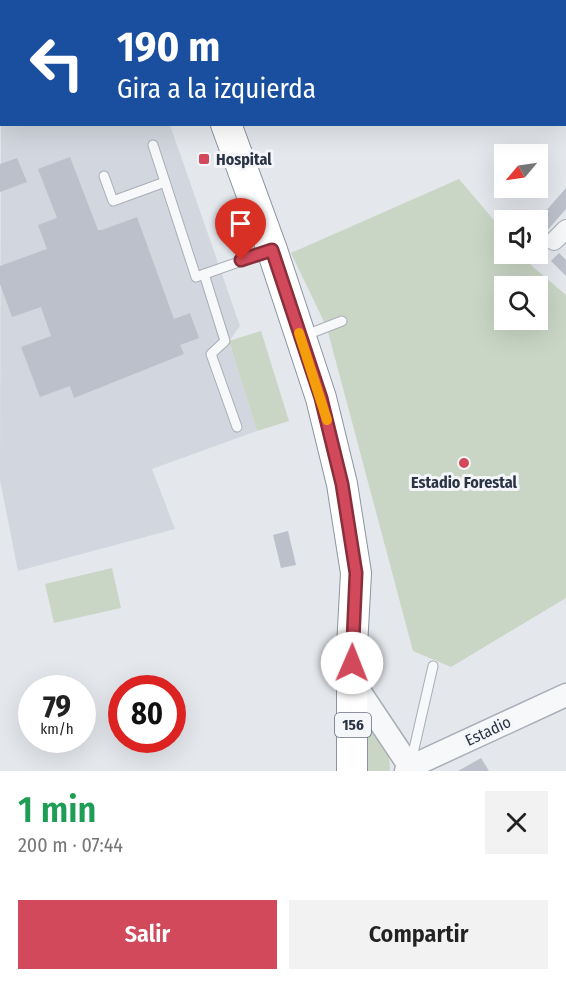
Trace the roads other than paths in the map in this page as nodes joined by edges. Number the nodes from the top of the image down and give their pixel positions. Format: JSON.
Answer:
{"nodes":[{"id":1,"x":209,"y":126,"type":"edge"},
{"id":2,"x":227,"y":126,"type":"edge"},
{"id":3,"x":153,"y":145,"type":"dead end"},
{"id":4,"x":104,"y":176,"type":"dead end"},
{"id":5,"x":165,"y":182,"type":"junction"},
{"id":6,"x":264,"y":253,"type":"junction"},
{"id":7,"x":204,"y":274,"type":"junction"},
{"id":8,"x":342,"y":321,"type":"dead end"},
{"id":9,"x":301,"y":337,"type":"junction"},
{"id":10,"x":237,"y":427,"type":"dead end"},
{"id":11,"x":352,"y":647,"type":"junction"},
{"id":12,"x":433,"y":666,"type":"dead end"},
{"id":13,"x":352,"y":680,"type":"junction"},
{"id":14,"x":566,"y":696,"type":"edge"},
{"id":15,"x":408,"y":769,"type":"edge"},
{"id":16,"x":352,"y":771,"type":"edge"}],
"edges":[{"from":1,"to":6,"type":"highway","number":"156"},
{"from":2,"to":6,"type":"highway","number":"156"},
{"from":3,"to":5,"type":"lane"},
{"from":4,"to":5,"type":"lane"},
{"from":5,"to":7,"type":"lane"},
{"from":6,"to":7,"type":"lane"},
{"from":6,"to":9,"type":"highway","number":"156"},
{"from":6,"to":11,"type":"highway","number":"156"},
{"from":7,"to":10,"type":"lane"},
{"from":8,"to":9,"type":"lane"},
{"from":9,"to":11,"type":"highway","number":"156"},
{"from":11,"to":13,"type":"highway","number":"156"},
{"from":12,"to":15,"type":"lane"},
{"from":13,"to":15,"type":"street"},
{"from":13,"to":16,"type":"highway","number":"156"},
{"from":14,"to":15,"type":"street","name":"Estadio"}]}
